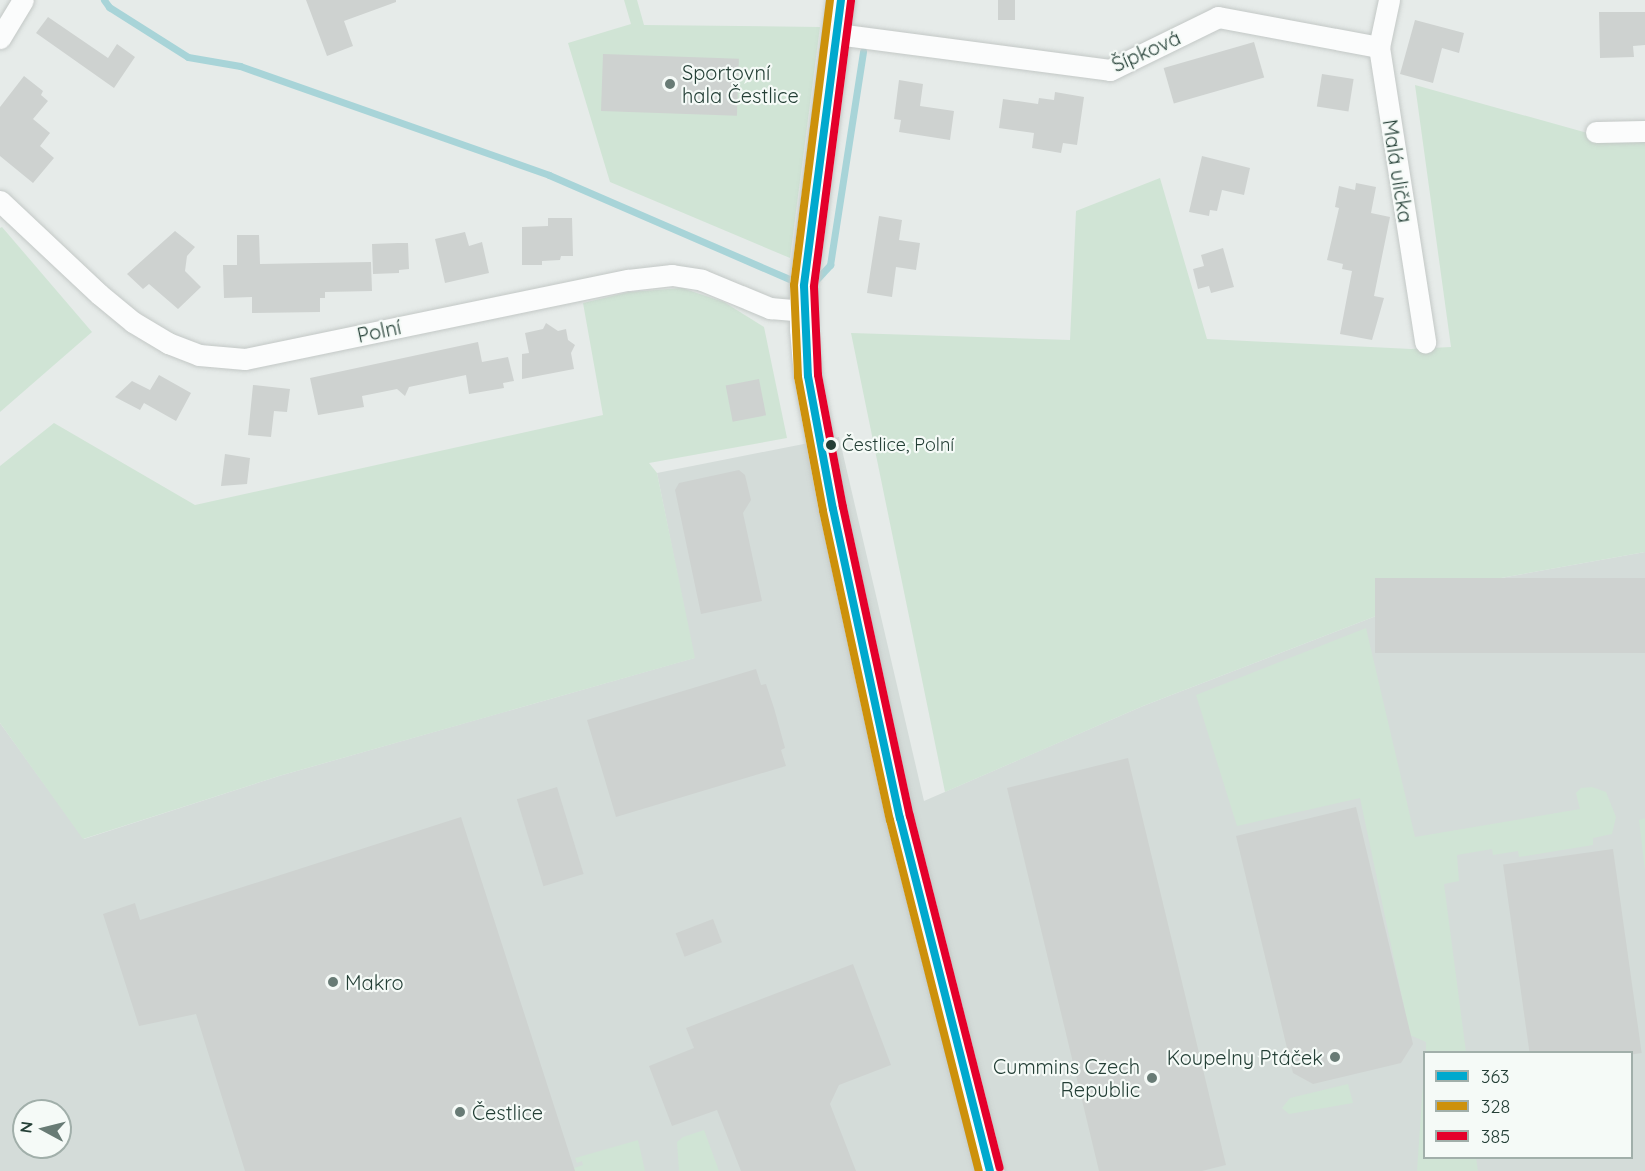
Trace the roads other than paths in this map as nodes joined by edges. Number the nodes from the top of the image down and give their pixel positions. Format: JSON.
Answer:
{"nodes":[{"id":1,"x":23,"y":0,"type":"edge"},
{"id":2,"x":841,"y":0,"type":"edge"},
{"id":3,"x":1389,"y":0,"type":"edge"},
{"id":4,"x":837,"y":34,"type":"junction"},
{"id":5,"x":0,"y":38,"type":"edge"},
{"id":6,"x":1378,"y":47,"type":"junction"},
{"id":7,"x":1645,"y":131,"type":"edge"},
{"id":8,"x":1596,"y":132,"type":"dead end"},
{"id":9,"x":0,"y":201,"type":"edge"},
{"id":10,"x":803,"y":311,"type":"junction"},
{"id":11,"x":1425,"y":342,"type":"dead end"},
{"id":12,"x":990,"y":1171,"type":"edge"}],
"edges":[{"from":1,"to":5,"type":"street"},
{"from":2,"to":4,"type":"street"},
{"from":3,"to":6,"type":"street","name":"Malá ulička"},
{"from":4,"to":6,"type":"street","name":"Šípková"},
{"from":4,"to":10,"type":"street"},
{"from":6,"to":11,"type":"street","name":"Malá ulička"},
{"from":7,"to":8,"type":"street"},
{"from":9,"to":10,"type":"street","name":"Polní"},
{"from":10,"to":12,"type":"street"}]}
